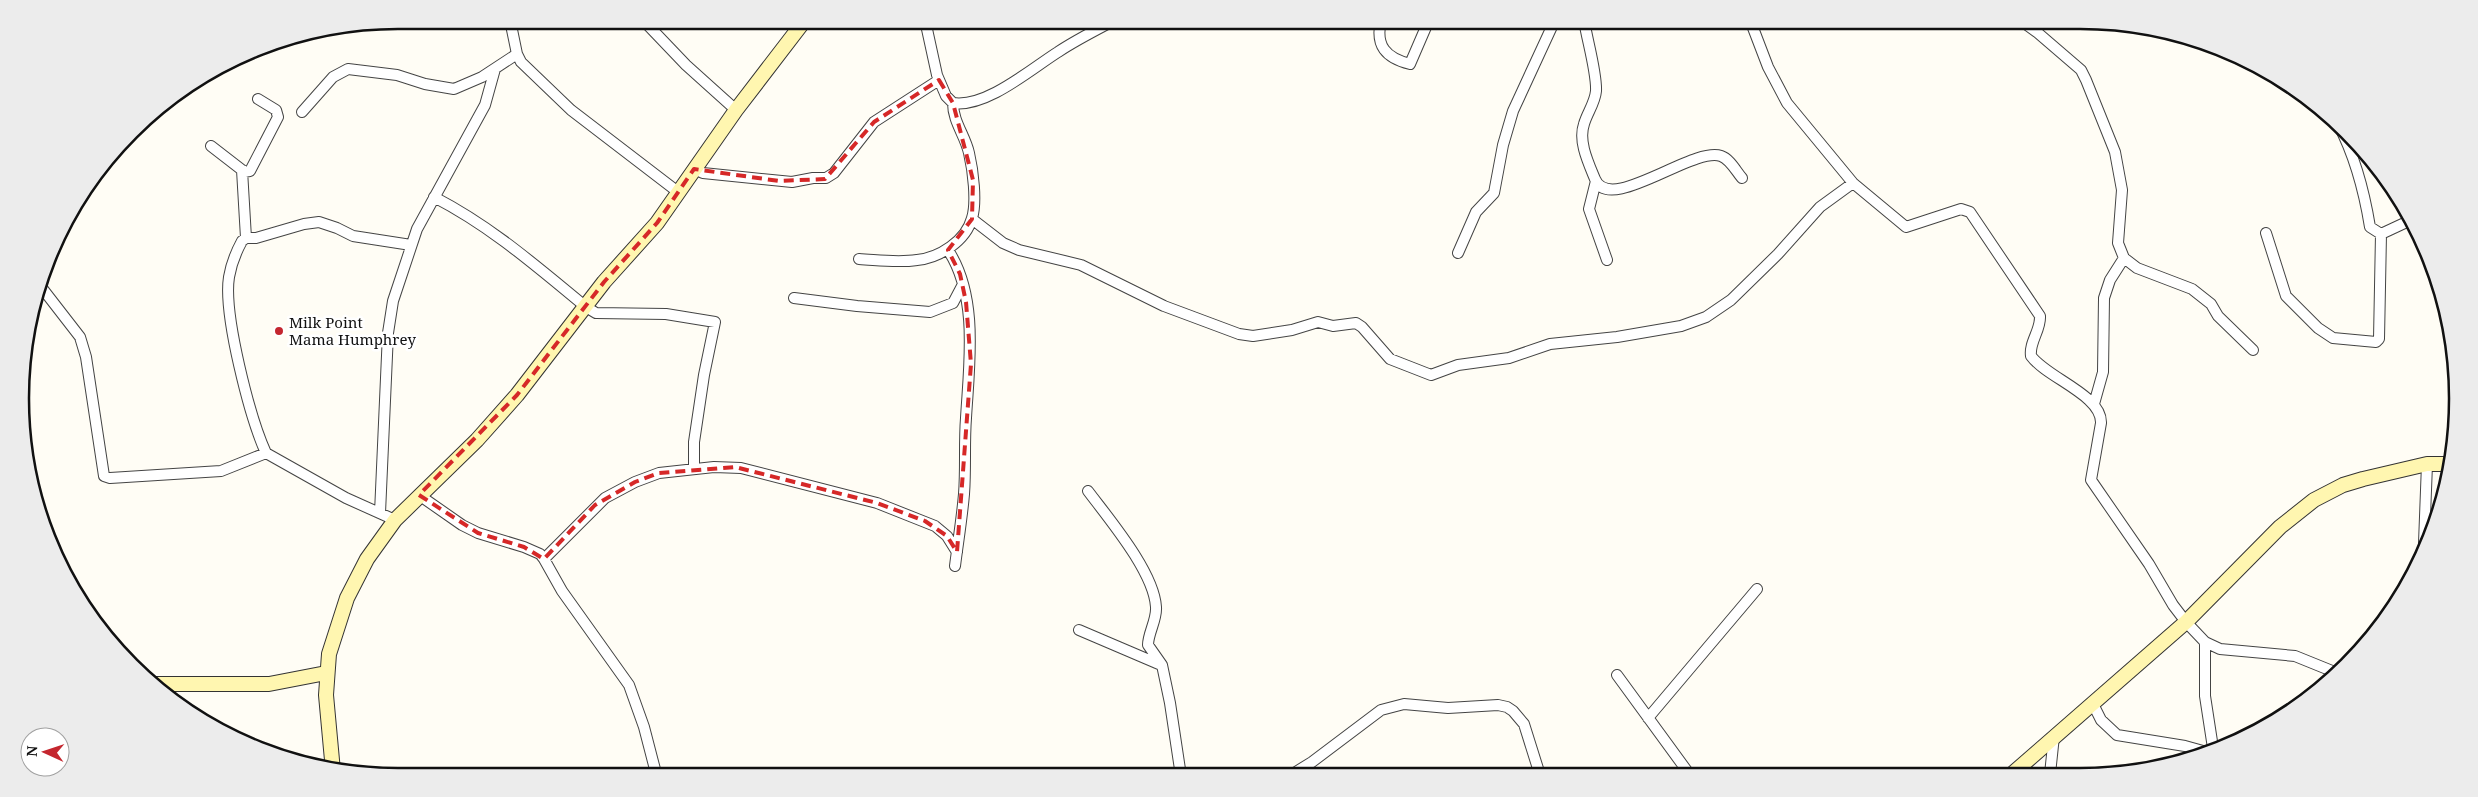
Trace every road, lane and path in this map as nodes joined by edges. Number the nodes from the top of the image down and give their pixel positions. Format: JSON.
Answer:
{"nodes":[{"id":1,"x":512,"y":29,"type":"edge"},
{"id":2,"x":652,"y":29,"type":"edge"},
{"id":3,"x":797,"y":29,"type":"edge"},
{"id":4,"x":928,"y":29,"type":"edge"},
{"id":5,"x":1099,"y":29,"type":"edge"},
{"id":6,"x":1379,"y":29,"type":"edge"},
{"id":7,"x":1425,"y":29,"type":"edge"},
{"id":8,"x":1551,"y":29,"type":"edge"},
{"id":9,"x":1586,"y":29,"type":"edge"},
{"id":10,"x":1753,"y":29,"type":"edge"},
{"id":11,"x":2034,"y":29,"type":"edge"},
{"id":12,"x":517,"y":54,"type":"junction"},
{"id":13,"x":495,"y":69,"type":"junction"},
{"id":14,"x":939,"y":80,"type":"junction"},
{"id":15,"x":258,"y":99,"type":"dead end"},
{"id":16,"x":953,"y":103,"type":"junction"},
{"id":17,"x":736,"y":110,"type":"junction"},
{"id":18,"x":302,"y":112,"type":"dead end"},
{"id":19,"x":211,"y":146,"type":"dead end"},
{"id":20,"x":2352,"y":150,"type":"edge"},
{"id":21,"x":694,"y":169,"type":"junction"},
{"id":22,"x":243,"y":172,"type":"junction"},
{"id":23,"x":1742,"y":178,"type":"dead end"},
{"id":24,"x":1596,"y":181,"type":"junction"},
{"id":25,"x":1853,"y":182,"type":"junction"},
{"id":26,"x":678,"y":192,"type":"junction"},
{"id":27,"x":434,"y":197,"type":"junction"},
{"id":28,"x":972,"y":218,"type":"junction"},
{"id":29,"x":2405,"y":223,"type":"edge"},
{"id":30,"x":2266,"y":234,"type":"dead end"},
{"id":31,"x":2381,"y":234,"type":"junction"},
{"id":32,"x":246,"y":238,"type":"junction"},
{"id":33,"x":411,"y":245,"type":"junction"},
{"id":34,"x":948,"y":250,"type":"junction"},
{"id":35,"x":1458,"y":253,"type":"dead end"},
{"id":36,"x":2124,"y":258,"type":"junction"},
{"id":37,"x":859,"y":260,"type":"dead end"},
{"id":38,"x":1607,"y":260,"type":"dead end"},
{"id":39,"x":962,"y":285,"type":"junction"},
{"id":40,"x":45,"y":291,"type":"edge"},
{"id":41,"x":794,"y":298,"type":"dead end"},
{"id":42,"x":586,"y":308,"type":"junction"},
{"id":43,"x":2253,"y":350,"type":"dead end"},
{"id":44,"x":2094,"y":404,"type":"junction"},
{"id":45,"x":266,"y":453,"type":"junction"},
{"id":46,"x":2426,"y":464,"type":"junction"},
{"id":47,"x":2443,"y":464,"type":"edge"},
{"id":48,"x":694,"y":469,"type":"junction"},
{"id":49,"x":1088,"y":491,"type":"dead end"},
{"id":50,"x":419,"y":495,"type":"junction"},
{"id":51,"x":380,"y":514,"type":"junction"},
{"id":52,"x":394,"y":520,"type":"junction"},
{"id":53,"x":2424,"y":532,"type":"edge"},
{"id":54,"x":957,"y":552,"type":"junction"},
{"id":55,"x":544,"y":559,"type":"junction"},
{"id":56,"x":955,"y":566,"type":"dead end"},
{"id":57,"x":1757,"y":589,"type":"dead end"},
{"id":58,"x":2186,"y":622,"type":"junction"},
{"id":59,"x":1079,"y":630,"type":"dead end"},
{"id":60,"x":2205,"y":642,"type":"junction"},
{"id":61,"x":1162,"y":665,"type":"junction"},
{"id":62,"x":2330,"y":669,"type":"edge"},
{"id":63,"x":326,"y":673,"type":"junction"},
{"id":64,"x":1617,"y":675,"type":"dead end"},
{"id":65,"x":164,"y":684,"type":"edge"},
{"id":66,"x":2092,"y":702,"type":"junction"},
{"id":67,"x":1648,"y":718,"type":"junction"},
{"id":68,"x":2054,"y":736,"type":"junction"},
{"id":69,"x":2212,"y":743,"type":"edge"},
{"id":70,"x":2197,"y":749,"type":"edge"},
{"id":71,"x":332,"y":762,"type":"edge"},
{"id":72,"x":655,"y":768,"type":"edge"},
{"id":73,"x":1180,"y":768,"type":"edge"},
{"id":74,"x":1302,"y":768,"type":"edge"},
{"id":75,"x":1538,"y":768,"type":"edge"},
{"id":76,"x":1686,"y":768,"type":"edge"},
{"id":77,"x":2019,"y":768,"type":"edge"},
{"id":78,"x":2051,"y":768,"type":"edge"}],
"edges":[{"from":1,"to":12,"type":"street"},
{"from":2,"to":17,"type":"street"},
{"from":3,"to":17,"type":"street"},
{"from":4,"to":14,"type":"street"},
{"from":5,"to":16,"type":"street"},
{"from":6,"to":7,"type":"street"},
{"from":8,"to":35,"type":"street"},
{"from":9,"to":24,"type":"street"},
{"from":10,"to":25,"type":"street"},
{"from":11,"to":36,"type":"street"},
{"from":12,"to":13,"type":"street"},
{"from":12,"to":26,"type":"street"},
{"from":13,"to":18,"type":"street"},
{"from":13,"to":27,"type":"street"},
{"from":14,"to":16,"type":"street"},
{"from":14,"to":21,"type":"street"},
{"from":15,"to":22,"type":"street"},
{"from":16,"to":28,"type":"street"},
{"from":17,"to":21,"type":"street"},
{"from":19,"to":22,"type":"street"},
{"from":20,"to":31,"type":"street"},
{"from":21,"to":26,"type":"street"},
{"from":22,"to":32,"type":"street"},
{"from":23,"to":24,"type":"street"},
{"from":24,"to":38,"type":"street"},
{"from":25,"to":28,"type":"street"},
{"from":25,"to":44,"type":"street"},
{"from":26,"to":42,"type":"street"},
{"from":27,"to":33,"type":"street"},
{"from":27,"to":42,"type":"street"},
{"from":28,"to":34,"type":"street"},
{"from":29,"to":31,"type":"street"},
{"from":30,"to":31,"type":"street"},
{"from":32,"to":33,"type":"street"},
{"from":32,"to":45,"type":"street"},
{"from":33,"to":51,"type":"street"},
{"from":34,"to":37,"type":"street"},
{"from":34,"to":39,"type":"street"},
{"from":36,"to":43,"type":"street"},
{"from":36,"to":44,"type":"street"},
{"from":39,"to":41,"type":"street"},
{"from":39,"to":54,"type":"street"},
{"from":40,"to":45,"type":"street"},
{"from":42,"to":48,"type":"street"},
{"from":42,"to":50,"type":"street"},
{"from":44,"to":58,"type":"street"},
{"from":45,"to":51,"type":"street"},
{"from":46,"to":47,"type":"street"},
{"from":46,"to":53,"type":"street"},
{"from":46,"to":58,"type":"street"},
{"from":48,"to":54,"type":"street"},
{"from":48,"to":55,"type":"street"},
{"from":49,"to":61,"type":"street"},
{"from":50,"to":52,"type":"street"},
{"from":50,"to":55,"type":"street"},
{"from":51,"to":52,"type":"street"},
{"from":52,"to":63,"type":"street"},
{"from":54,"to":56,"type":"street"},
{"from":55,"to":72,"type":"street"},
{"from":57,"to":67,"type":"street"},
{"from":58,"to":60,"type":"street"},
{"from":58,"to":66,"type":"street"},
{"from":59,"to":61,"type":"street"},
{"from":60,"to":62,"type":"street"},
{"from":60,"to":69,"type":"street"},
{"from":61,"to":73,"type":"street"},
{"from":63,"to":65,"type":"street"},
{"from":63,"to":71,"type":"street"},
{"from":64,"to":67,"type":"street"},
{"from":66,"to":68,"type":"street"},
{"from":66,"to":70,"type":"street"},
{"from":67,"to":76,"type":"street"},
{"from":68,"to":77,"type":"street"},
{"from":68,"to":78,"type":"street"},
{"from":74,"to":75,"type":"street"}]}
